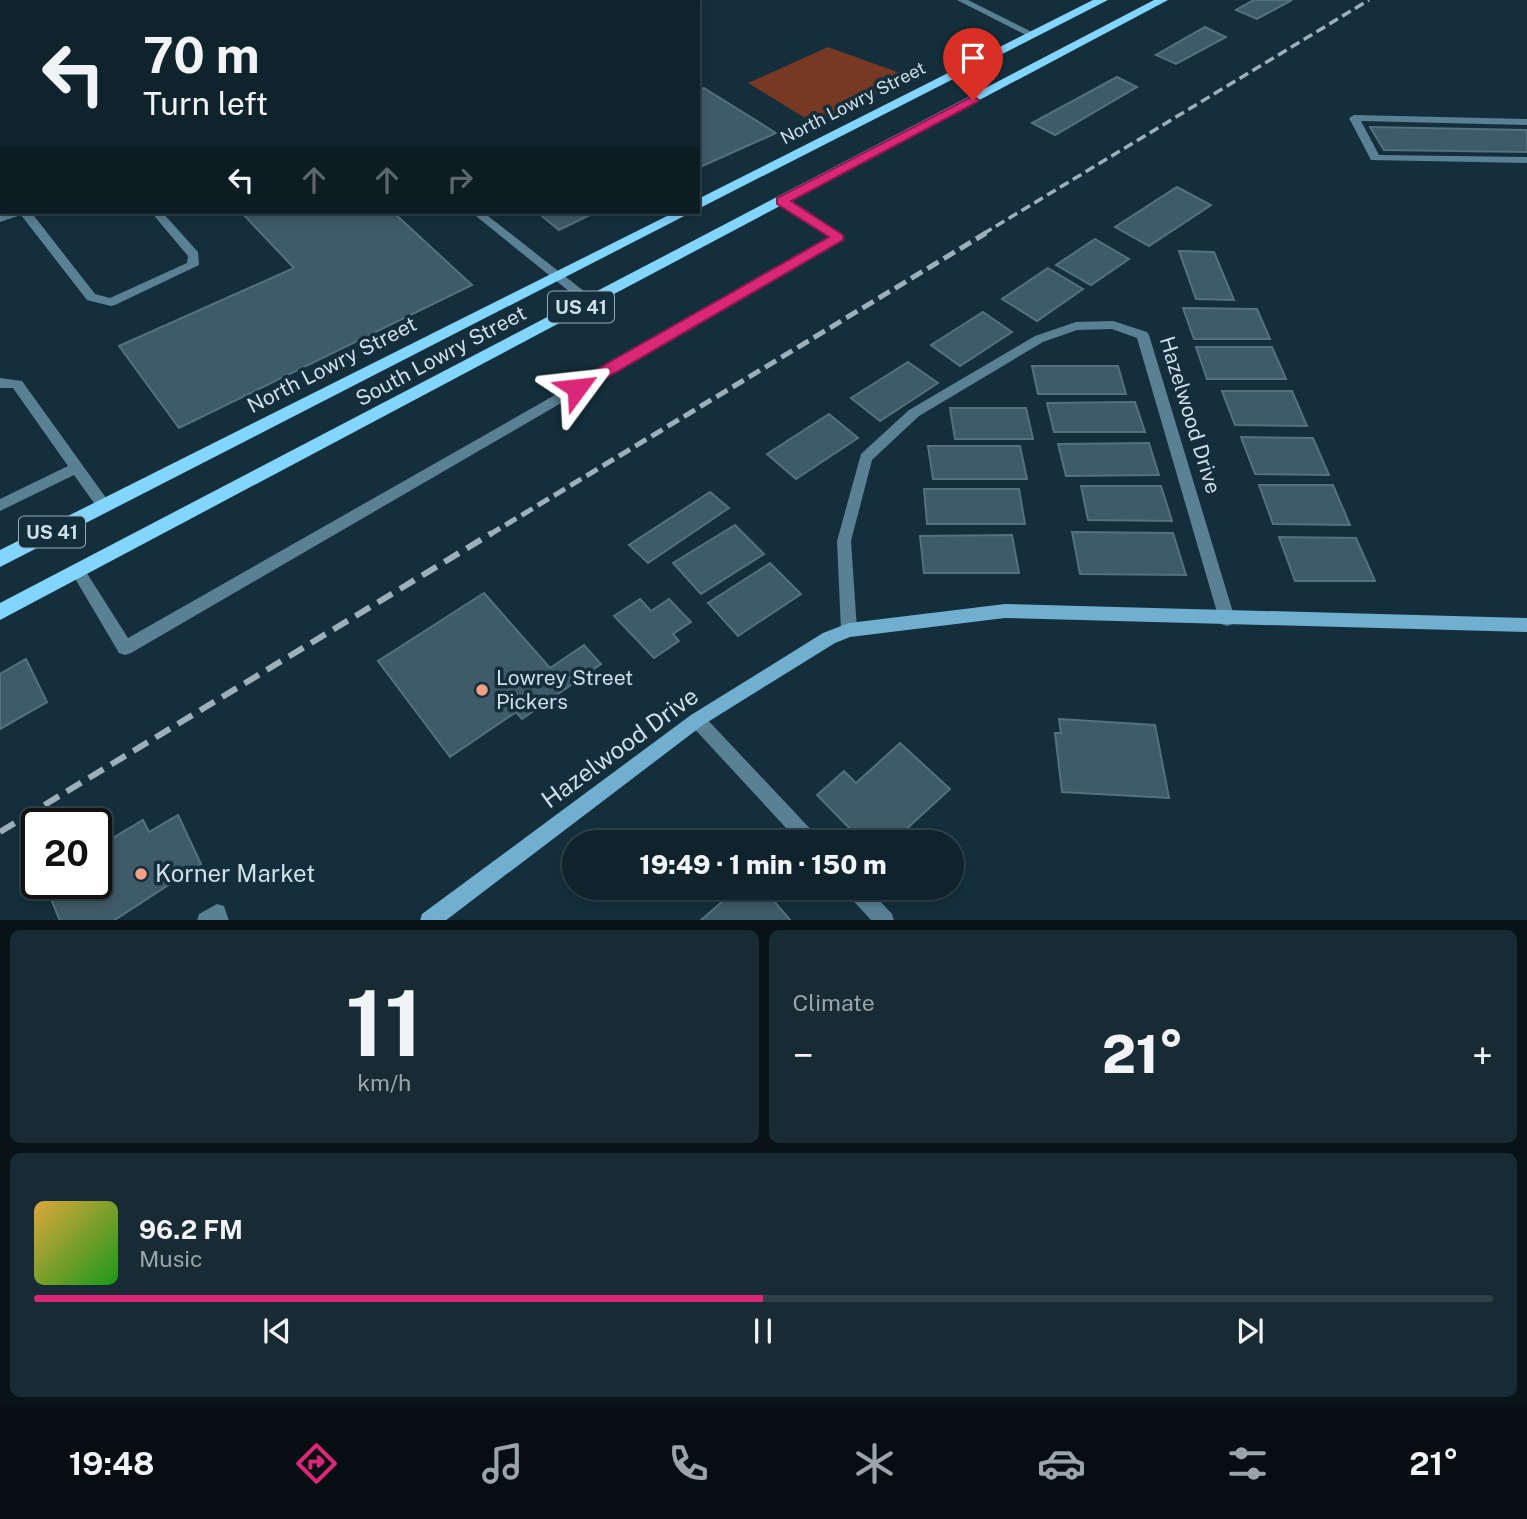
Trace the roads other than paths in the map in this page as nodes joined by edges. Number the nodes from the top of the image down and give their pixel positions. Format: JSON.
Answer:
{"nodes":[{"id":1,"x":961,"y":0,"type":"edge"},
{"id":2,"x":1102,"y":0,"type":"edge"},
{"id":3,"x":1162,"y":0,"type":"edge"},
{"id":4,"x":1033,"y":35,"type":"junction"},
{"id":5,"x":1527,"y":122,"type":"edge"},
{"id":6,"x":1527,"y":160,"type":"edge"},
{"id":7,"x":782,"y":201,"type":"junction"},
{"id":8,"x":700,"y":204,"type":"edge"},
{"id":9,"x":27,"y":214,"type":"edge"},
{"id":10,"x":158,"y":214,"type":"edge"},
{"id":11,"x":479,"y":214,"type":"edge"},
{"id":12,"x":681,"y":214,"type":"edge"},
{"id":13,"x":558,"y":276,"type":"junction"},
{"id":14,"x":590,"y":302,"type":"junction"},
{"id":15,"x":0,"y":383,"type":"edge"},
{"id":16,"x":76,"y":468,"type":"junction"},
{"id":17,"x":0,"y":505,"type":"edge"},
{"id":18,"x":104,"y":506,"type":"junction"},
{"id":19,"x":0,"y":559,"type":"edge"},
{"id":20,"x":78,"y":571,"type":"junction"},
{"id":21,"x":0,"y":612,"type":"edge"},
{"id":22,"x":1227,"y":619,"type":"junction"},
{"id":23,"x":1527,"y":625,"type":"edge"},
{"id":24,"x":849,"y":630,"type":"junction"},
{"id":25,"x":697,"y":720,"type":"junction"},
{"id":26,"x":800,"y":830,"type":"edge"},
{"id":27,"x":866,"y":900,"type":"edge"},
{"id":28,"x":206,"y":920,"type":"edge"},
{"id":29,"x":220,"y":920,"type":"edge"},
{"id":30,"x":429,"y":920,"type":"edge"},
{"id":31,"x":885,"y":920,"type":"edge"}],
"edges":[{"from":1,"to":4,"type":"street"},
{"from":2,"to":4,"type":"main road","name":"North Lowry Street"},
{"from":3,"to":7,"type":"main road","name":"South Lowry Street","number":"US 41"},
{"from":4,"to":8,"type":"main road","name":"North Lowry Street"},
{"from":5,"to":6,"type":"street"},
{"from":7,"to":14,"type":"main road","name":"South Lowry Street","number":"US 41"},
{"from":7,"to":20,"type":"street"},
{"from":9,"to":10,"type":"street"},
{"from":11,"to":13,"type":"street"},
{"from":12,"to":13,"type":"main road","name":"North Lowry Street","number":"US 41"},
{"from":13,"to":14,"type":"street"},
{"from":13,"to":18,"type":"main road","name":"North Lowry Street","number":"US 41"},
{"from":14,"to":20,"type":"main road","name":"South Lowry Street","number":"US 41"},
{"from":15,"to":16,"type":"street"},
{"from":16,"to":17,"type":"street"},
{"from":16,"to":18,"type":"street"},
{"from":18,"to":19,"type":"main road","name":"North Lowry Street","number":"US 41"},
{"from":20,"to":21,"type":"main road","name":"South Lowry Street","number":"US 41"},
{"from":22,"to":23,"type":"street","name":"Hazelwood Drive"},
{"from":22,"to":24,"type":"street","name":"Hazelwood Drive"},
{"from":22,"to":24,"type":"street","name":"Hazelwood Drive"},
{"from":24,"to":25,"type":"street","name":"Hazelwood Drive"},
{"from":25,"to":26,"type":"street"},
{"from":25,"to":30,"type":"street","name":"Hazelwood Drive"},
{"from":27,"to":31,"type":"street"},
{"from":28,"to":29,"type":"street"}]}
